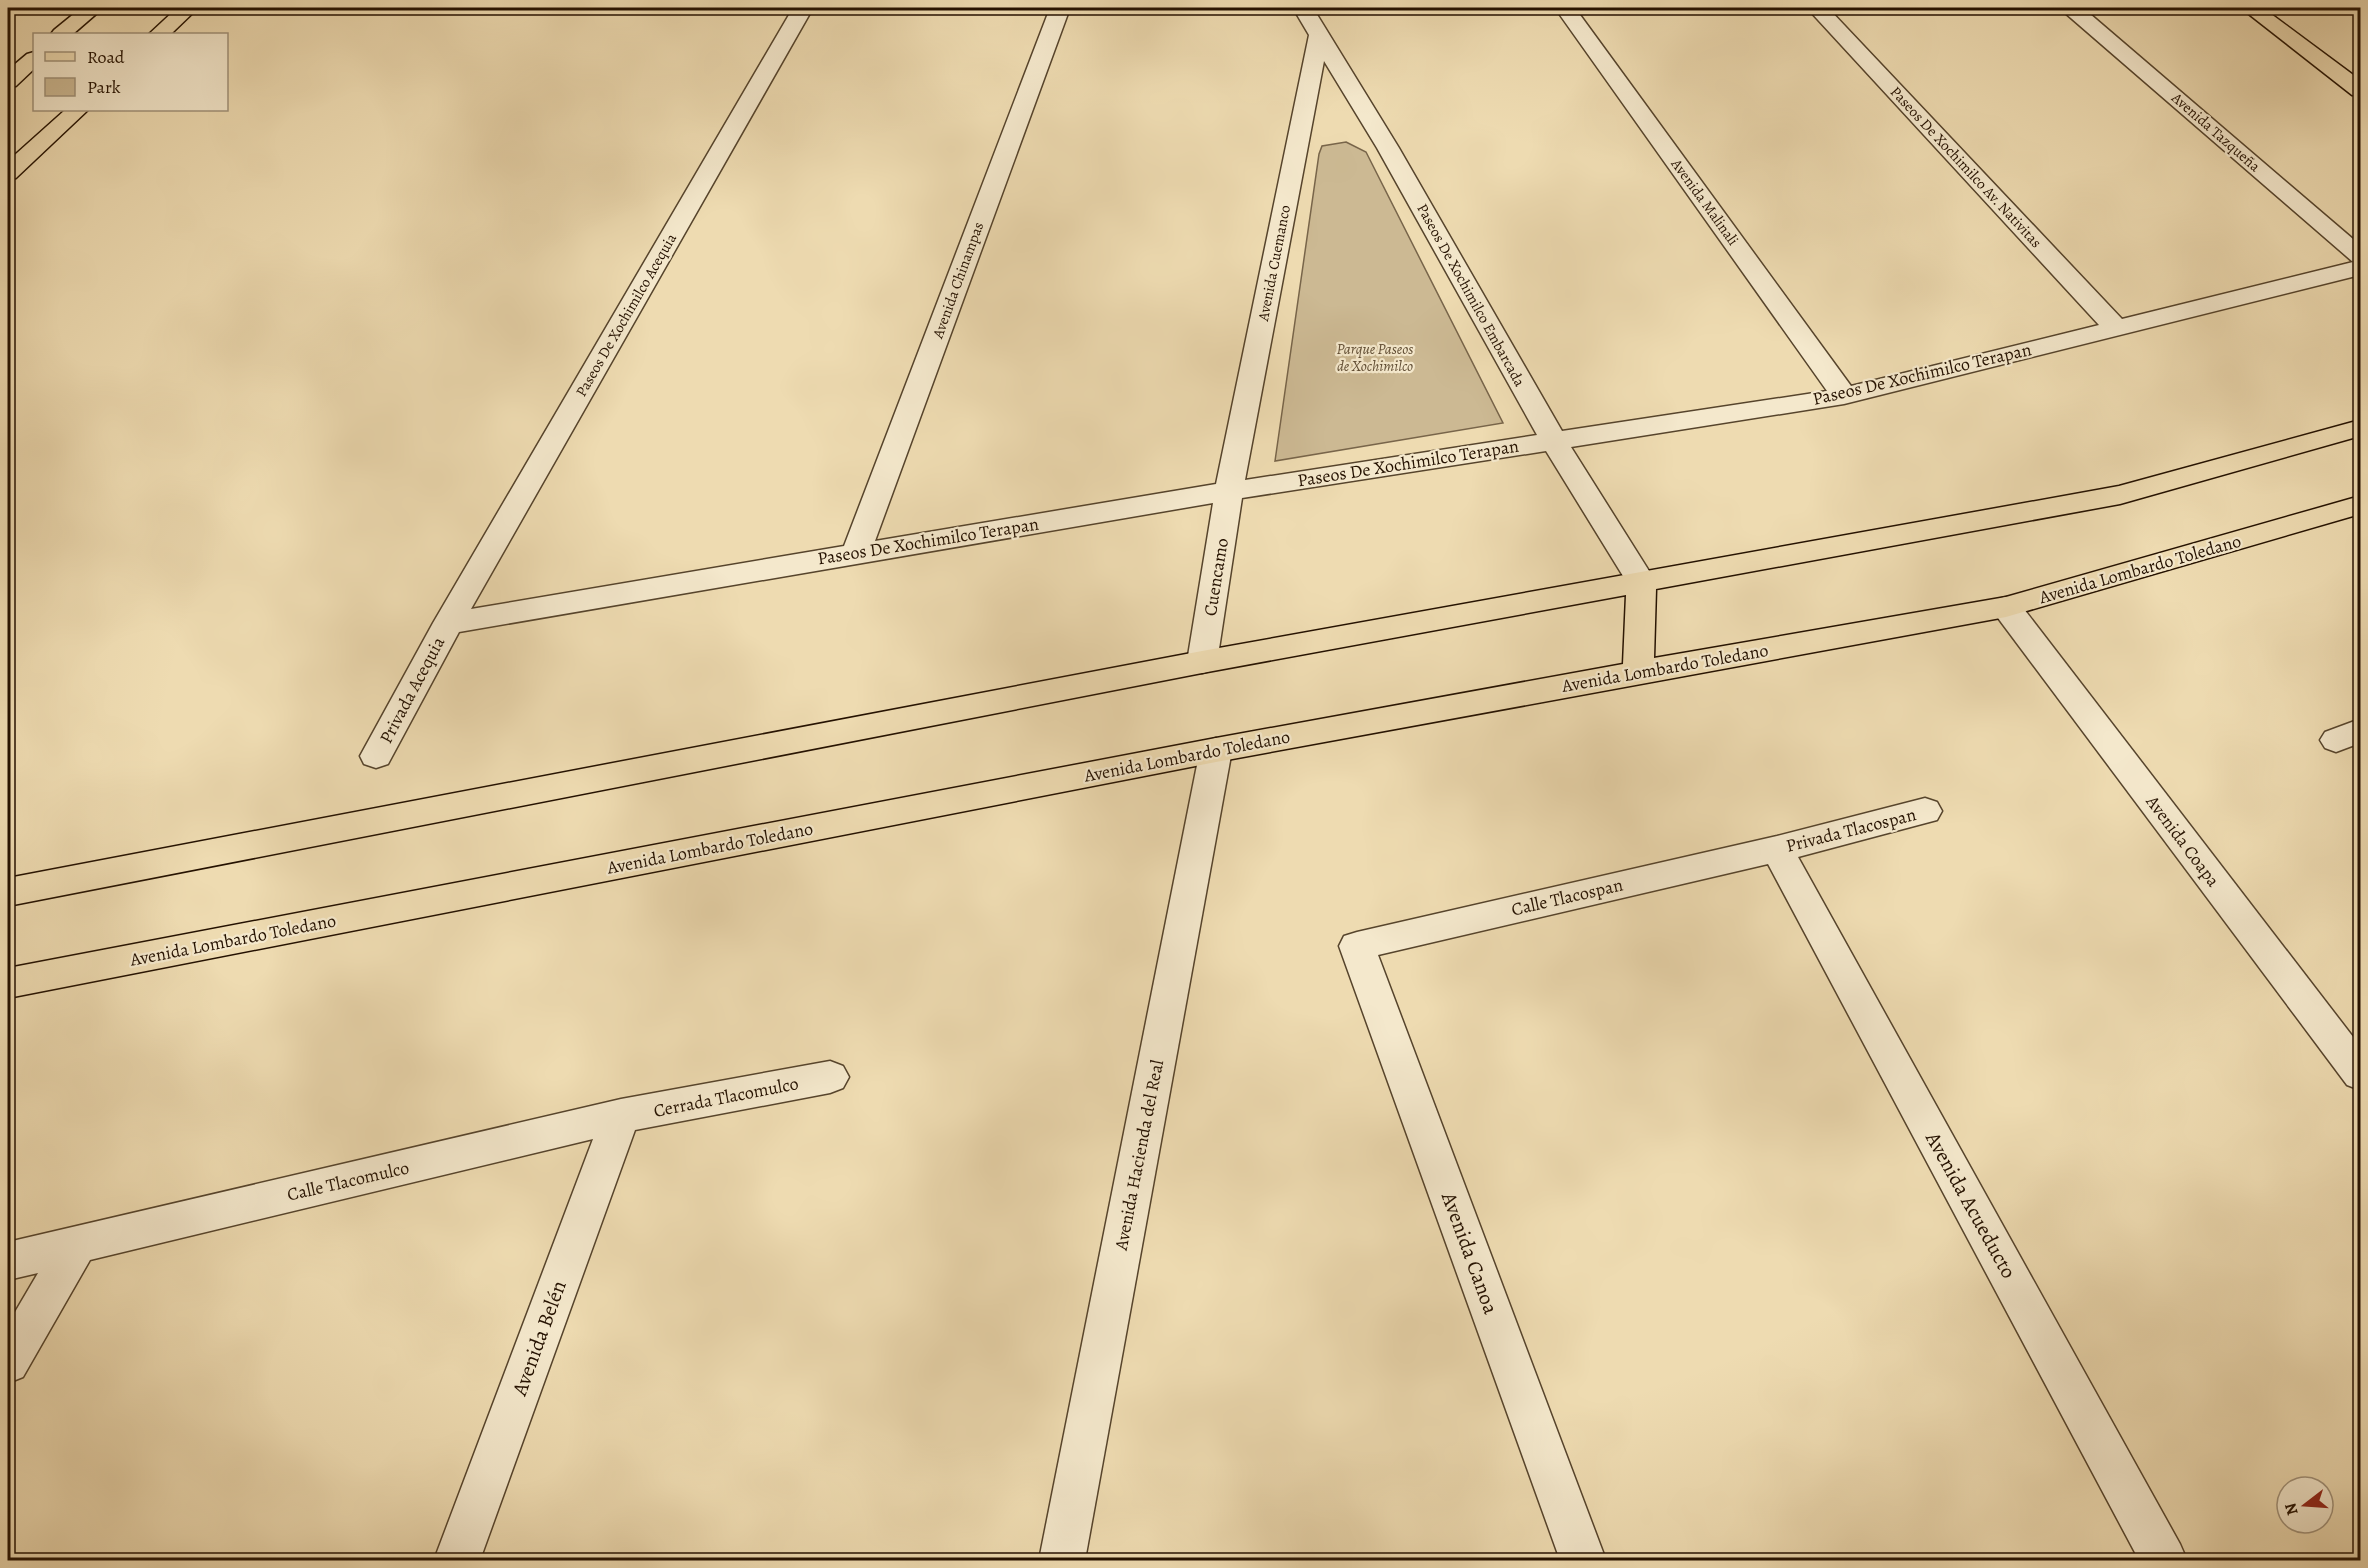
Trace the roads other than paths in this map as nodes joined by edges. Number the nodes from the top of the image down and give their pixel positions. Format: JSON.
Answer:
{"nodes":[{"id":1,"x":93,"y":8,"type":"edge"},
{"id":2,"x":188,"y":8,"type":"edge"},
{"id":3,"x":803,"y":8,"type":"edge"},
{"id":4,"x":1060,"y":8,"type":"edge"},
{"id":5,"x":1303,"y":8,"type":"edge"},
{"id":6,"x":1565,"y":8,"type":"edge"},
{"id":7,"x":1817,"y":8,"type":"edge"},
{"id":8,"x":2071,"y":8,"type":"edge"},
{"id":9,"x":2251,"y":8,"type":"edge"},
{"id":10,"x":62,"y":33,"type":"edge"},
{"id":11,"x":160,"y":33,"type":"edge"},
{"id":12,"x":1319,"y":35,"type":"junction"},
{"id":13,"x":33,"y":59,"type":"edge"},
{"id":14,"x":8,"y":81,"type":"edge"},
{"id":15,"x":2361,"y":90,"type":"edge"},
{"id":16,"x":76,"y":111,"type":"edge"},
{"id":17,"x":8,"y":173,"type":"edge"},
{"id":18,"x":2361,"y":257,"type":"edge"},
{"id":19,"x":2361,"y":268,"type":"edge"},
{"id":20,"x":2115,"y":327,"type":"junction"},
{"id":21,"x":1845,"y":396,"type":"junction"},
{"id":22,"x":2361,"y":428,"type":"edge"},
{"id":23,"x":1553,"y":440,"type":"junction"},
{"id":24,"x":1229,"y":491,"type":"junction"},
{"id":25,"x":2361,"y":505,"type":"edge"},
{"id":26,"x":856,"y":553,"type":"junction"},
{"id":27,"x":1641,"y":582,"type":"junction"},
{"id":28,"x":2006,"y":608,"type":"junction"},
{"id":29,"x":448,"y":623,"type":"junction"},
{"id":30,"x":1202,"y":662,"type":"junction"},
{"id":31,"x":1638,"y":672,"type":"junction"},
{"id":32,"x":1216,"y":750,"type":"junction"},
{"id":33,"x":376,"y":756,"type":"dead end"},
{"id":34,"x":1924,"y":812,"type":"dead end"},
{"id":35,"x":1777,"y":849,"type":"junction"},
{"id":36,"x":8,"y":892,"type":"edge"},
{"id":37,"x":1357,"y":946,"type":"joint"},
{"id":38,"x":8,"y":983,"type":"edge"},
{"id":39,"x":2361,"y":1074,"type":"edge"},
{"id":40,"x":831,"y":1077,"type":"dead end"},
{"id":41,"x":621,"y":1116,"type":"junction"},
{"id":42,"x":76,"y":1246,"type":"junction"},
{"id":43,"x":8,"y":1261,"type":"edge"},
{"id":44,"x":8,"y":1364,"type":"edge"},
{"id":45,"x":457,"y":1560,"type":"edge"},
{"id":46,"x":1062,"y":1560,"type":"edge"},
{"id":47,"x":1583,"y":1560,"type":"edge"},
{"id":48,"x":2164,"y":1560,"type":"edge"}],
"edges":[{"from":1,"to":10,"type":"main road"},
{"from":2,"to":11,"type":"main road"},
{"from":3,"to":29,"type":"street","name":"Paseos De Xochimilco Acequia"},
{"from":4,"to":26,"type":"street","name":"Avenida Chinampas"},
{"from":5,"to":12,"type":"street","name":"Paseos De Xochimilco Embarcada"},
{"from":6,"to":21,"type":"street","name":"Avenida Malinali"},
{"from":7,"to":20,"type":"street","name":"Paseos De Xochimilco Av. Nativitas"},
{"from":8,"to":18,"type":"street","name":"Avenida Tazqueña"},
{"from":9,"to":15,"type":"main road"},
{"from":12,"to":23,"type":"street","name":"Paseos De Xochimilco Embarcada"},
{"from":12,"to":24,"type":"street","name":"Avenida Cuemanco"},
{"from":13,"to":14,"type":"main road"},
{"from":16,"to":17,"type":"main road"},
{"from":19,"to":20,"type":"street","name":"Paseos De Xochimilco Terapan"},
{"from":20,"to":21,"type":"street","name":"Paseos De Xochimilco Terapan"},
{"from":21,"to":23,"type":"street","name":"Paseos De Xochimilco Terapan"},
{"from":22,"to":27,"type":"main road"},
{"from":23,"to":24,"type":"street","name":"Paseos De Xochimilco Terapan"},
{"from":23,"to":27,"type":"street","name":"Paseos De Xochimilco Embarcada"},
{"from":24,"to":26,"type":"street","name":"Paseos De Xochimilco Terapan"},
{"from":24,"to":30,"type":"street","name":"Cuencamo"},
{"from":25,"to":28,"type":"main road","name":"Avenida Lombardo Toledano"},
{"from":26,"to":29,"type":"street","name":"Paseos De Xochimilco Terapan"},
{"from":27,"to":30,"type":"main road"},
{"from":27,"to":31,"type":"main road"},
{"from":28,"to":31,"type":"main road","name":"Avenida Lombardo Toledano"},
{"from":28,"to":39,"type":"street","name":"Avenida Coapa"},
{"from":29,"to":33,"type":"street","name":"Privada Acequia"},
{"from":30,"to":36,"type":"main road"},
{"from":31,"to":32,"type":"main road","name":"Avenida Lombardo Toledano"},
{"from":32,"to":38,"type":"main road","name":"Avenida Lombardo Toledano"},
{"from":32,"to":46,"type":"street","name":"Avenida Hacienda del Real"},
{"from":34,"to":35,"type":"street","name":"Privada Tlacospan"},
{"from":35,"to":37,"type":"street","name":"Calle Tlacospan"},
{"from":35,"to":48,"type":"street","name":"Avenida Acueducto"},
{"from":37,"to":47,"type":"street","name":"Avenida Canoa"},
{"from":40,"to":41,"type":"street","name":"Cerrada Tlacomulco"},
{"from":41,"to":42,"type":"street","name":"Calle Tlacomulco"},
{"from":41,"to":45,"type":"street","name":"Avenida Belén"},
{"from":42,"to":43,"type":"street","name":"Calle Tlacomulco"},
{"from":42,"to":44,"type":"street"}]}
